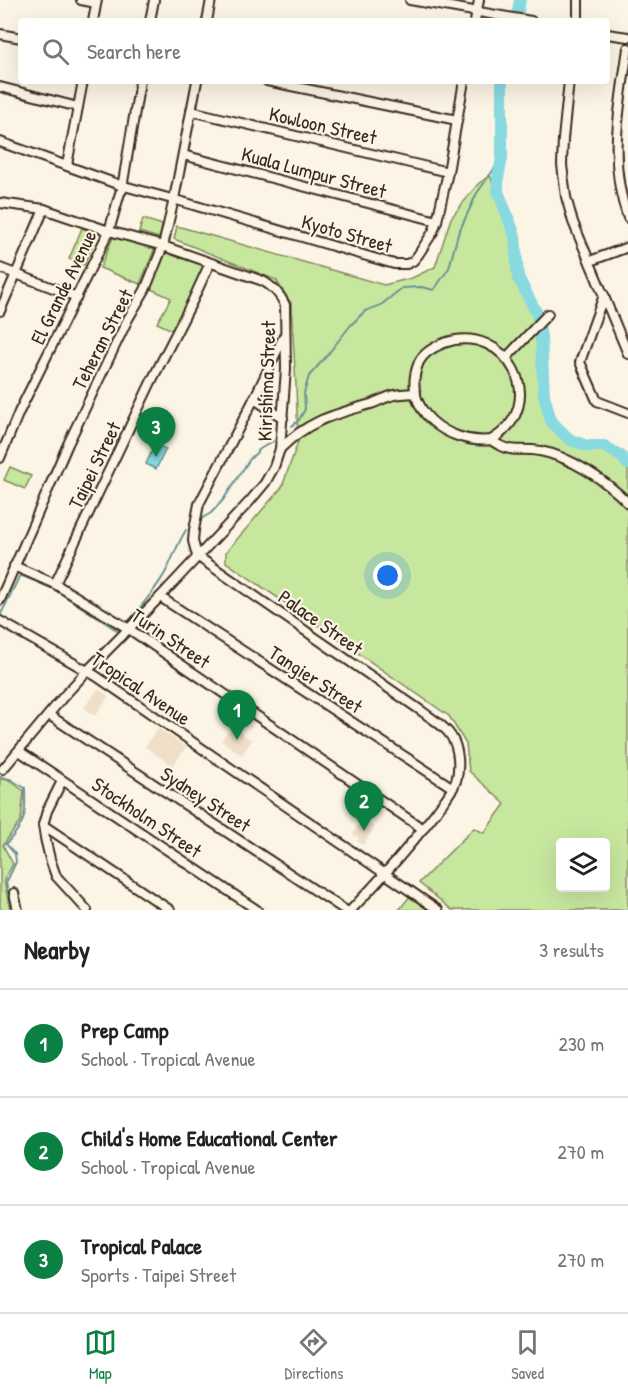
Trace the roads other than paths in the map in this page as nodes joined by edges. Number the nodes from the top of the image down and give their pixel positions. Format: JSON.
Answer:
{"nodes":[{"id":1,"x":81,"y":0,"type":"edge"},
{"id":2,"x":154,"y":0,"type":"edge"},
{"id":3,"x":211,"y":0,"type":"edge"},
{"id":4,"x":410,"y":0,"type":"edge"},
{"id":5,"x":478,"y":0,"type":"edge"},
{"id":6,"x":578,"y":0,"type":"edge"},
{"id":7,"x":97,"y":1,"type":"edge"},
{"id":8,"x":477,"y":11,"type":"junction"},
{"id":9,"x":94,"y":18,"type":"edge"},
{"id":10,"x":151,"y":18,"type":"edge"},
{"id":11,"x":208,"y":18,"type":"edge"},
{"id":12,"x":476,"y":18,"type":"edge"},
{"id":13,"x":512,"y":18,"type":"edge"},
{"id":14,"x":578,"y":18,"type":"edge"},
{"id":15,"x":0,"y":34,"type":"edge"},
{"id":16,"x":610,"y":35,"type":"edge"},
{"id":17,"x":18,"y":37,"type":"edge"},
{"id":18,"x":628,"y":38,"type":"edge"},
{"id":19,"x":628,"y":48,"type":"edge"},
{"id":20,"x":82,"y":84,"type":"edge"},
{"id":21,"x":139,"y":84,"type":"edge"},
{"id":22,"x":196,"y":84,"type":"edge"},
{"id":23,"x":282,"y":84,"type":"edge"},
{"id":24,"x":463,"y":84,"type":"edge"},
{"id":25,"x":569,"y":84,"type":"edge"},
{"id":26,"x":0,"y":87,"type":"edge"},
{"id":27,"x":625,"y":95,"type":"edge"},
{"id":28,"x":78,"y":107,"type":"junction"},
{"id":29,"x":191,"y":111,"type":"junction"},
{"id":30,"x":457,"y":120,"type":"junction"},
{"id":31,"x":0,"y":142,"type":"edge"},
{"id":32,"x":183,"y":155,"type":"junction"},
{"id":33,"x":67,"y":165,"type":"junction"},
{"id":34,"x":448,"y":172,"type":"junction"},
{"id":35,"x":121,"y":186,"type":"junction"},
{"id":36,"x":174,"y":199,"type":"junction"},
{"id":37,"x":0,"y":203,"type":"edge"},
{"id":38,"x":44,"y":209,"type":"junction"},
{"id":39,"x":628,"y":218,"type":"edge"},
{"id":40,"x":437,"y":221,"type":"junction"},
{"id":41,"x":109,"y":231,"type":"junction"},
{"id":42,"x":162,"y":246,"type":"junction"},
{"id":43,"x":628,"y":247,"type":"edge"},
{"id":44,"x":590,"y":261,"type":"junction"},
{"id":45,"x":210,"y":263,"type":"junction"},
{"id":46,"x":0,"y":268,"type":"edge"},
{"id":47,"x":16,"y":274,"type":"junction"},
{"id":48,"x":604,"y":296,"type":"junction"},
{"id":49,"x":76,"y":297,"type":"junction"},
{"id":50,"x":0,"y":310,"type":"edge"},
{"id":51,"x":546,"y":317,"type":"dead end"},
{"id":52,"x":286,"y":333,"type":"junction"},
{"id":53,"x":628,"y":354,"type":"edge"},
{"id":54,"x":506,"y":358,"type":"junction"},
{"id":55,"x":416,"y":393,"type":"junction"},
{"id":56,"x":254,"y":399,"type":"junction"},
{"id":57,"x":628,"y":413,"type":"edge"},
{"id":58,"x":283,"y":418,"type":"junction"},
{"id":59,"x":490,"y":440,"type":"junction"},
{"id":60,"x":280,"y":449,"type":"junction"},
{"id":61,"x":0,"y":458,"type":"edge"},
{"id":62,"x":628,"y":503,"type":"edge"},
{"id":63,"x":196,"y":556,"type":"junction"},
{"id":64,"x":14,"y":566,"type":"junction"},
{"id":65,"x":55,"y":584,"type":"junction"},
{"id":66,"x":160,"y":597,"type":"junction"},
{"id":67,"x":0,"y":600,"type":"edge"},
{"id":68,"x":0,"y":621,"type":"edge"},
{"id":69,"x":129,"y":629,"type":"junction"},
{"id":70,"x":87,"y":671,"type":"junction"},
{"id":71,"x":49,"y":715,"type":"junction"},
{"id":72,"x":19,"y":751,"type":"junction"},
{"id":73,"x":3,"y":769,"type":"dead end"},
{"id":74,"x":62,"y":781,"type":"junction"},
{"id":75,"x":453,"y":788,"type":"junction"},
{"id":76,"x":43,"y":825,"type":"junction"},
{"id":77,"x":423,"y":829,"type":"junction"},
{"id":78,"x":386,"y":874,"type":"junction"},
{"id":79,"x":14,"y":893,"type":"dead end"},
{"id":80,"x":18,"y":910,"type":"edge"},
{"id":81,"x":87,"y":910,"type":"edge"},
{"id":82,"x":170,"y":910,"type":"edge"},
{"id":83,"x":257,"y":910,"type":"edge"},
{"id":84,"x":345,"y":910,"type":"edge"},
{"id":85,"x":351,"y":910,"type":"edge"},
{"id":86,"x":438,"y":910,"type":"edge"}],
"edges":[{"from":1,"to":7,"type":"street"},
{"from":2,"to":10,"type":"street"},
{"from":3,"to":11,"type":"street"},
{"from":4,"to":8,"type":"street"},
{"from":5,"to":8,"type":"street"},
{"from":6,"to":14,"type":"street"},
{"from":7,"to":9,"type":"street"},
{"from":8,"to":12,"type":"street"},
{"from":8,"to":13,"type":"street"},
{"from":15,"to":17,"type":"street"},
{"from":16,"to":18,"type":"street"},
{"from":19,"to":27,"type":"street"},
{"from":20,"to":28,"type":"street"},
{"from":21,"to":35,"type":"street","name":"El Grande Avenue"},
{"from":22,"to":29,"type":"street","name":"Teheran Street"},
{"from":23,"to":30,"type":"street"},
{"from":24,"to":30,"type":"street","name":"Kyoto Street"},
{"from":25,"to":44,"type":"street"},
{"from":26,"to":28,"type":"street"},
{"from":27,"to":39,"type":"street"},
{"from":28,"to":33,"type":"street"},
{"from":29,"to":32,"type":"street","name":"Teheran Street"},
{"from":29,"to":34,"type":"street","name":"Kowloon Street"},
{"from":30,"to":34,"type":"street","name":"Kyoto Street"},
{"from":31,"to":33,"type":"street","name":"Kyoto Street"},
{"from":32,"to":36,"type":"street","name":"Teheran Street"},
{"from":32,"to":40,"type":"street","name":"Kuala Lumpur Street"},
{"from":33,"to":35,"type":"street","name":"Kyoto Street"},
{"from":34,"to":40,"type":"street","name":"Kyoto Street"},
{"from":35,"to":36,"type":"street","name":"Kyoto Street"},
{"from":35,"to":41,"type":"street","name":"El Grande Avenue"},
{"from":36,"to":40,"type":"street","name":"Kyoto Street"},
{"from":36,"to":42,"type":"street","name":"Teheran Street"},
{"from":37,"to":38,"type":"street","name":"Kirishima Street"},
{"from":38,"to":41,"type":"street","name":"Kirishima Street"},
{"from":38,"to":47,"type":"street"},
{"from":41,"to":42,"type":"street","name":"Kirishima Street"},
{"from":41,"to":49,"type":"street","name":"El Grande Avenue"},
{"from":42,"to":45,"type":"street","name":"Kirishima Street"},
{"from":42,"to":64,"type":"street","name":"Teheran Street"},
{"from":43,"to":44,"type":"street"},
{"from":44,"to":48,"type":"street"},
{"from":45,"to":52,"type":"street","name":"Kirishima Street"},
{"from":45,"to":65,"type":"street","name":"Taipei Street"},
{"from":46,"to":47,"type":"street"},
{"from":47,"to":49,"type":"street"},
{"from":47,"to":50,"type":"street"},
{"from":48,"to":53,"type":"street"},
{"from":48,"to":57,"type":"street"},
{"from":49,"to":61,"type":"street","name":"El Grande Avenue"},
{"from":51,"to":54,"type":"street"},
{"from":52,"to":56,"type":"street"},
{"from":52,"to":58,"type":"street","name":"Kirishima Street"},
{"from":54,"to":55,"type":"street"},
{"from":54,"to":59,"type":"street"},
{"from":55,"to":59,"type":"street"},
{"from":55,"to":60,"type":"street"},
{"from":56,"to":58,"type":"street"},
{"from":56,"to":63,"type":"street"},
{"from":58,"to":60,"type":"street","name":"Kirishima Street"},
{"from":59,"to":62,"type":"street"},
{"from":60,"to":63,"type":"street","name":"Kirishima Street"},
{"from":63,"to":66,"type":"street","name":"Kirishima Street"},
{"from":63,"to":75,"type":"street","name":"Palace Street"},
{"from":64,"to":65,"type":"street","name":"Turin Street"},
{"from":64,"to":67,"type":"street","name":"Teheran Street"},
{"from":65,"to":69,"type":"street","name":"Turin Street"},
{"from":66,"to":69,"type":"street","name":"Kirishima Street"},
{"from":66,"to":75,"type":"street","name":"Tangier Street"},
{"from":68,"to":70,"type":"street","name":"Tropical Avenue"},
{"from":69,"to":70,"type":"street","name":"Kirishima Street"},
{"from":69,"to":77,"type":"street","name":"Turin Street"},
{"from":70,"to":71,"type":"street","name":"Kirishima Street"},
{"from":70,"to":78,"type":"street","name":"Tropical Avenue"},
{"from":71,"to":72,"type":"street","name":"Kirishima Street"},
{"from":71,"to":84,"type":"street","name":"Sydney Street"},
{"from":72,"to":73,"type":"street","name":"Kirishima Street"},
{"from":72,"to":74,"type":"street","name":"Stockholm Street"},
{"from":74,"to":76,"type":"street"},
{"from":74,"to":83,"type":"street","name":"Stockholm Street"},
{"from":75,"to":77,"type":"street","name":"Palace Street"},
{"from":76,"to":81,"type":"street"},
{"from":76,"to":82,"type":"street"},
{"from":77,"to":78,"type":"street","name":"Palace Street"},
{"from":78,"to":85,"type":"street","name":"Palace Street"},
{"from":78,"to":86,"type":"street","name":"Tropical Avenue"},
{"from":79,"to":80,"type":"street"}]}
